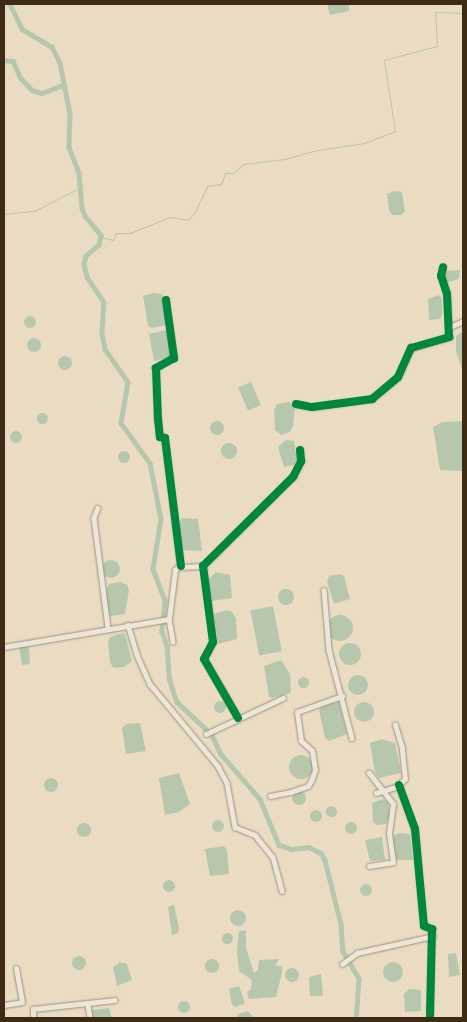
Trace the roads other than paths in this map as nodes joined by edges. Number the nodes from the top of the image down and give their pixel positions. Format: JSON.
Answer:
{"nodes":[{"id":1,"x":443,"y":267,"type":"dead end"},
{"id":2,"x":166,"y":300,"type":"dead end"},
{"id":3,"x":463,"y":321,"type":"edge"},
{"id":4,"x":450,"y":327,"type":"junction"},
{"id":5,"x":296,"y":404,"type":"dead end"},
{"id":6,"x":300,"y":450,"type":"dead end"},
{"id":7,"x":98,"y":508,"type":"dead end"},
{"id":8,"x":181,"y":566,"type":"junction"},
{"id":9,"x":203,"y":566,"type":"junction"},
{"id":10,"x":324,"y":590,"type":"dead end"},
{"id":11,"x":167,"y":620,"type":"junction"},
{"id":12,"x":128,"y":625,"type":"junction"},
{"id":13,"x":108,"y":628,"type":"junction"},
{"id":14,"x":173,"y":642,"type":"dead end"},
{"id":15,"x":4,"y":647,"type":"edge"},
{"id":16,"x":342,"y":696,"type":"junction"},
{"id":17,"x":284,"y":698,"type":"dead end"},
{"id":18,"x":238,"y":718,"type":"junction"},
{"id":19,"x":395,"y":725,"type":"dead end"},
{"id":20,"x":206,"y":734,"type":"dead end"},
{"id":21,"x":352,"y":738,"type":"dead end"},
{"id":22,"x":369,"y":773,"type":"dead end"},
{"id":23,"x":399,"y":785,"type":"junction"},
{"id":24,"x":382,"y":792,"type":"junction"},
{"id":25,"x":376,"y":793,"type":"dead end"},
{"id":26,"x":270,"y":796,"type":"dead end"},
{"id":27,"x":369,"y":866,"type":"dead end"},
{"id":28,"x":282,"y":891,"type":"dead end"},
{"id":29,"x":432,"y":936,"type":"junction"},
{"id":30,"x":342,"y":964,"type":"dead end"},
{"id":31,"x":16,"y":969,"type":"dead end"},
{"id":32,"x":115,"y":1000,"type":"dead end"},
{"id":33,"x":4,"y":1005,"type":"edge"},
{"id":34,"x":88,"y":1005,"type":"junction"},
{"id":35,"x":33,"y":1018,"type":"edge"},
{"id":36,"x":90,"y":1018,"type":"edge"},
{"id":37,"x":430,"y":1018,"type":"edge"}],
"edges":[{"from":1,"to":4,"type":"street"},
{"from":2,"to":8,"type":"street"},
{"from":3,"to":4,"type":"street"},
{"from":4,"to":5,"type":"street"},
{"from":6,"to":9,"type":"street"},
{"from":7,"to":13,"type":"street"},
{"from":8,"to":9,"type":"street"},
{"from":8,"to":11,"type":"street"},
{"from":9,"to":18,"type":"street"},
{"from":10,"to":16,"type":"street"},
{"from":11,"to":12,"type":"street"},
{"from":11,"to":14,"type":"street"},
{"from":12,"to":13,"type":"street"},
{"from":12,"to":28,"type":"street"},
{"from":13,"to":15,"type":"street"},
{"from":16,"to":21,"type":"street"},
{"from":16,"to":26,"type":"street"},
{"from":17,"to":18,"type":"street"},
{"from":18,"to":20,"type":"street"},
{"from":19,"to":23,"type":"street"},
{"from":22,"to":24,"type":"street"},
{"from":23,"to":24,"type":"street"},
{"from":23,"to":29,"type":"street"},
{"from":24,"to":25,"type":"street"},
{"from":24,"to":27,"type":"street"},
{"from":29,"to":30,"type":"street"},
{"from":29,"to":37,"type":"street"},
{"from":31,"to":33,"type":"street"},
{"from":32,"to":34,"type":"street"},
{"from":34,"to":35,"type":"street"},
{"from":34,"to":36,"type":"street"}]}
